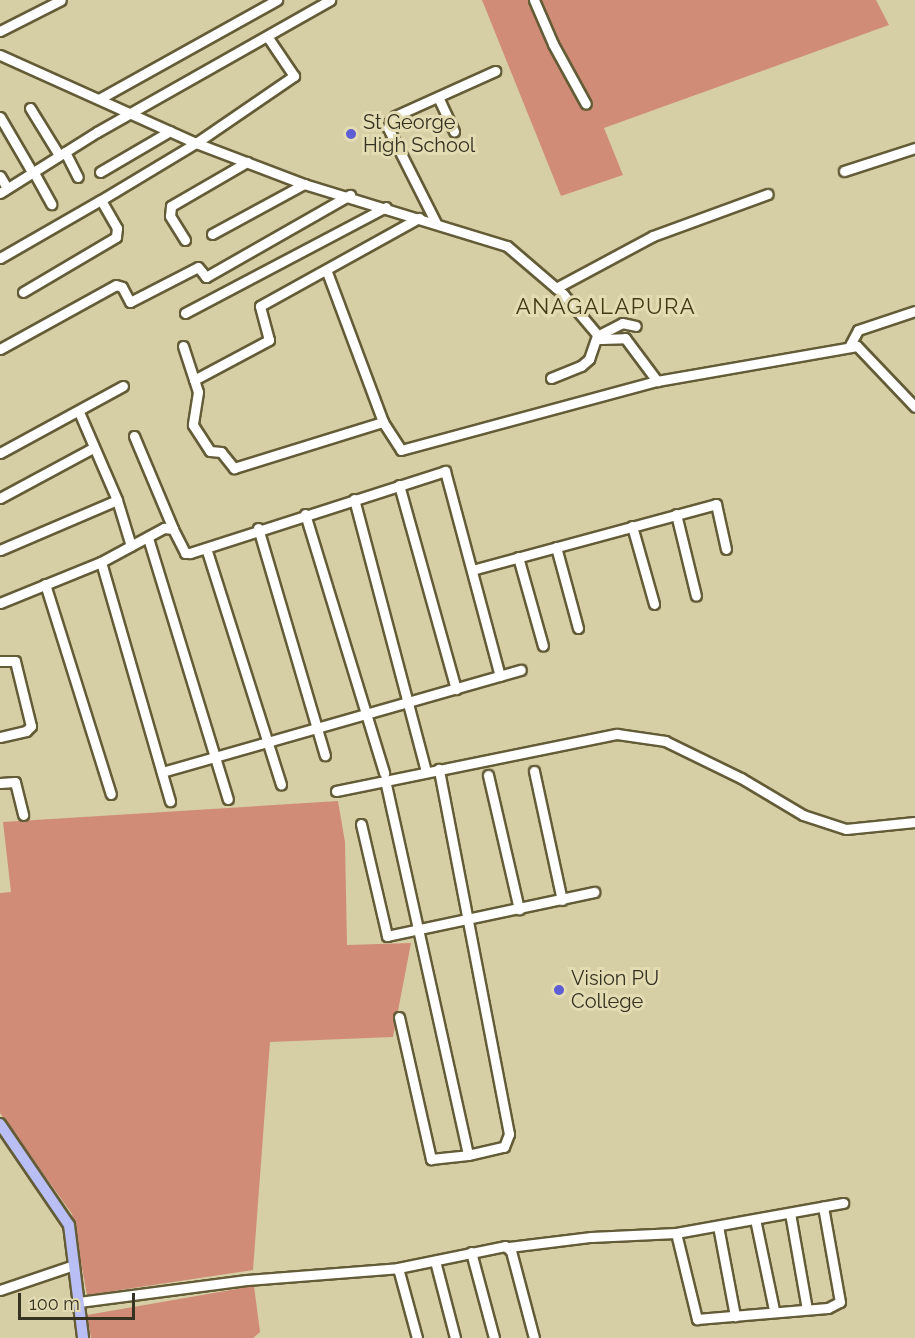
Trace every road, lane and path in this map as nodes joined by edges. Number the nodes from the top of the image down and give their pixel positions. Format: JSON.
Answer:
{"nodes":[{"id":1,"x":61,"y":0,"type":"edge"},
{"id":2,"x":277,"y":0,"type":"edge"},
{"id":3,"x":330,"y":0,"type":"edge"},
{"id":4,"x":534,"y":0,"type":"edge"},
{"id":5,"x":0,"y":31,"type":"edge"},
{"id":6,"x":267,"y":36,"type":"junction"},
{"id":7,"x":0,"y":55,"type":"edge"},
{"id":8,"x":495,"y":71,"type":"dead end"},
{"id":9,"x":438,"y":97,"type":"junction"},
{"id":10,"x":99,"y":99,"type":"junction"},
{"id":11,"x":586,"y":104,"type":"dead end"},
{"id":12,"x":30,"y":108,"type":"dead end"},
{"id":13,"x":131,"y":113,"type":"junction"},
{"id":14,"x":0,"y":117,"type":"edge"},
{"id":15,"x":170,"y":131,"type":"junction"},
{"id":16,"x":454,"y":132,"type":"dead end"},
{"id":17,"x":196,"y":143,"type":"junction"},
{"id":18,"x":915,"y":148,"type":"edge"},
{"id":19,"x":62,"y":153,"type":"junction"},
{"id":20,"x":247,"y":162,"type":"junction"},
{"id":21,"x":33,"y":171,"type":"junction"},
{"id":22,"x":844,"y":171,"type":"dead end"},
{"id":23,"x":100,"y":172,"type":"dead end"},
{"id":24,"x":0,"y":176,"type":"edge"},
{"id":25,"x":78,"y":177,"type":"dead end"},
{"id":26,"x":304,"y":184,"type":"junction"},
{"id":27,"x":4,"y":191,"type":"edge"},
{"id":28,"x":768,"y":194,"type":"dead end"},
{"id":29,"x":350,"y":195,"type":"junction"},
{"id":30,"x":101,"y":200,"type":"junction"},
{"id":31,"x":51,"y":204,"type":"dead end"},
{"id":32,"x":386,"y":207,"type":"junction"},
{"id":33,"x":419,"y":218,"type":"junction"},
{"id":34,"x":436,"y":223,"type":"junction"},
{"id":35,"x":212,"y":234,"type":"dead end"},
{"id":36,"x":184,"y":240,"type":"dead end"},
{"id":37,"x":0,"y":258,"type":"edge"},
{"id":38,"x":327,"y":272,"type":"junction"},
{"id":39,"x":556,"y":288,"type":"junction"},
{"id":40,"x":23,"y":292,"type":"dead end"},
{"id":41,"x":915,"y":311,"type":"edge"},
{"id":42,"x":185,"y":313,"type":"dead end"},
{"id":43,"x":636,"y":326,"type":"dead end"},
{"id":44,"x":597,"y":336,"type":"junction"},
{"id":45,"x":183,"y":346,"type":"dead end"},
{"id":46,"x":849,"y":347,"type":"junction"},
{"id":47,"x":0,"y":349,"type":"edge"},
{"id":48,"x":551,"y":378,"type":"dead end"},
{"id":49,"x":194,"y":380,"type":"junction"},
{"id":50,"x":657,"y":381,"type":"junction"},
{"id":51,"x":123,"y":386,"type":"dead end"},
{"id":52,"x":910,"y":396,"type":"edge"},
{"id":53,"x":915,"y":407,"type":"edge"},
{"id":54,"x":79,"y":412,"type":"junction"},
{"id":55,"x":383,"y":422,"type":"junction"},
{"id":56,"x":134,"y":436,"type":"dead end"},
{"id":57,"x":93,"y":448,"type":"junction"},
{"id":58,"x":0,"y":453,"type":"edge"},
{"id":59,"x":399,"y":485,"type":"junction"},
{"id":60,"x":0,"y":498,"type":"edge"},
{"id":61,"x":354,"y":499,"type":"junction"},
{"id":62,"x":117,"y":500,"type":"junction"},
{"id":63,"x":305,"y":514,"type":"junction"},
{"id":64,"x":676,"y":514,"type":"junction"},
{"id":65,"x":632,"y":526,"type":"junction"},
{"id":66,"x":258,"y":528,"type":"junction"},
{"id":67,"x":173,"y":529,"type":"junction"},
{"id":68,"x":148,"y":538,"type":"junction"},
{"id":69,"x":131,"y":546,"type":"junction"},
{"id":70,"x":556,"y":547,"type":"junction"},
{"id":71,"x":206,"y":548,"type":"junction"},
{"id":72,"x":726,"y":549,"type":"dead end"},
{"id":73,"x":0,"y":550,"type":"edge"},
{"id":74,"x":518,"y":557,"type":"junction"},
{"id":75,"x":101,"y":562,"type":"junction"},
{"id":76,"x":472,"y":570,"type":"junction"},
{"id":77,"x":45,"y":585,"type":"junction"},
{"id":78,"x":696,"y":596,"type":"dead end"},
{"id":79,"x":0,"y":603,"type":"edge"},
{"id":80,"x":654,"y":603,"type":"dead end"},
{"id":81,"x":578,"y":628,"type":"dead end"},
{"id":82,"x":543,"y":646,"type":"dead end"},
{"id":83,"x":0,"y":661,"type":"edge"},
{"id":84,"x":521,"y":670,"type":"dead end"},
{"id":85,"x":500,"y":676,"type":"junction"},
{"id":86,"x":456,"y":688,"type":"junction"},
{"id":87,"x":407,"y":703,"type":"junction"},
{"id":88,"x":367,"y":715,"type":"junction"},
{"id":89,"x":316,"y":730,"type":"junction"},
{"id":90,"x":0,"y":737,"type":"edge"},
{"id":91,"x":268,"y":744,"type":"junction"},
{"id":92,"x":325,"y":755,"type":"dead end"},
{"id":93,"x":215,"y":758,"type":"junction"},
{"id":94,"x":439,"y":769,"type":"junction"},
{"id":95,"x":534,"y":771,"type":"dead end"},
{"id":96,"x":162,"y":772,"type":"junction"},
{"id":97,"x":426,"y":772,"type":"junction"},
{"id":98,"x":488,"y":775,"type":"dead end"},
{"id":99,"x":384,"y":776,"type":"junction"},
{"id":100,"x":0,"y":783,"type":"edge"},
{"id":101,"x":281,"y":784,"type":"dead end"},
{"id":102,"x":336,"y":791,"type":"dead end"},
{"id":103,"x":111,"y":795,"type":"dead end"},
{"id":104,"x":228,"y":799,"type":"dead end"},
{"id":105,"x":170,"y":801,"type":"dead end"},
{"id":106,"x":23,"y":815,"type":"dead end"},
{"id":107,"x":915,"y":822,"type":"edge"},
{"id":108,"x":361,"y":824,"type":"dead end"},
{"id":109,"x":594,"y":892,"type":"dead end"},
{"id":110,"x":562,"y":900,"type":"junction"},
{"id":111,"x":519,"y":909,"type":"junction"},
{"id":112,"x":467,"y":918,"type":"junction"},
{"id":113,"x":418,"y":929,"type":"junction"},
{"id":114,"x":399,"y":1017,"type":"dead end"},
{"id":115,"x":0,"y":1124,"type":"edge"},
{"id":116,"x":468,"y":1155,"type":"junction"},
{"id":117,"x":843,"y":1203,"type":"dead end"},
{"id":118,"x":823,"y":1207,"type":"junction"},
{"id":119,"x":790,"y":1213,"type":"junction"},
{"id":120,"x":755,"y":1219,"type":"junction"},
{"id":121,"x":718,"y":1226,"type":"junction"},
{"id":122,"x":676,"y":1233,"type":"junction"},
{"id":123,"x":509,"y":1247,"type":"junction"},
{"id":124,"x":471,"y":1252,"type":"junction"},
{"id":125,"x":435,"y":1261,"type":"junction"},
{"id":126,"x":74,"y":1265,"type":"junction"},
{"id":127,"x":398,"y":1268,"type":"junction"},
{"id":128,"x":0,"y":1290,"type":"edge"},
{"id":129,"x":79,"y":1302,"type":"junction"},
{"id":130,"x":807,"y":1309,"type":"junction"},
{"id":131,"x":774,"y":1310,"type":"junction"},
{"id":132,"x":735,"y":1316,"type":"junction"},
{"id":133,"x":83,"y":1338,"type":"edge"},
{"id":134,"x":417,"y":1338,"type":"edge"},
{"id":135,"x":455,"y":1338,"type":"edge"},
{"id":136,"x":494,"y":1338,"type":"edge"},
{"id":137,"x":534,"y":1338,"type":"edge"}],
"edges":[{"from":1,"to":5,"type":"street"},
{"from":2,"to":10,"type":"street"},
{"from":3,"to":6,"type":"street"},
{"from":4,"to":11,"type":"street"},
{"from":6,"to":13,"type":"street"},
{"from":6,"to":17,"type":"street"},
{"from":7,"to":10,"type":"street"},
{"from":8,"to":9,"type":"street"},
{"from":9,"to":16,"type":"street"},
{"from":9,"to":34,"type":"street"},
{"from":10,"to":13,"type":"street"},
{"from":12,"to":19,"type":"street"},
{"from":13,"to":15,"type":"street"},
{"from":13,"to":19,"type":"street"},
{"from":14,"to":21,"type":"street"},
{"from":15,"to":17,"type":"street"},
{"from":15,"to":23,"type":"street"},
{"from":17,"to":20,"type":"street"},
{"from":17,"to":30,"type":"street"},
{"from":18,"to":22,"type":"street"},
{"from":19,"to":21,"type":"street"},
{"from":19,"to":25,"type":"street"},
{"from":20,"to":26,"type":"street"},
{"from":20,"to":36,"type":"street"},
{"from":21,"to":27,"type":"street"},
{"from":21,"to":31,"type":"street"},
{"from":24,"to":27,"type":"street"},
{"from":26,"to":29,"type":"street"},
{"from":26,"to":35,"type":"street"},
{"from":28,"to":39,"type":"street"},
{"from":29,"to":32,"type":"street"},
{"from":29,"to":47,"type":"street"},
{"from":30,"to":37,"type":"street"},
{"from":30,"to":40,"type":"street"},
{"from":32,"to":33,"type":"street"},
{"from":32,"to":42,"type":"street"},
{"from":33,"to":34,"type":"street"},
{"from":33,"to":38,"type":"street"},
{"from":34,"to":39,"type":"street"},
{"from":38,"to":49,"type":"street"},
{"from":38,"to":55,"type":"street"},
{"from":39,"to":44,"type":"street"},
{"from":41,"to":46,"type":"street"},
{"from":43,"to":44,"type":"street"},
{"from":44,"to":48,"type":"street"},
{"from":44,"to":50,"type":"street"},
{"from":45,"to":49,"type":"street"},
{"from":46,"to":50,"type":"street"},
{"from":46,"to":52,"type":"street"},
{"from":49,"to":55,"type":"street"},
{"from":50,"to":55,"type":"street"},
{"from":51,"to":54,"type":"street"},
{"from":52,"to":53,"type":"street"},
{"from":54,"to":57,"type":"street"},
{"from":54,"to":58,"type":"street"},
{"from":56,"to":67,"type":"street"},
{"from":57,"to":60,"type":"street"},
{"from":57,"to":62,"type":"street"},
{"from":59,"to":61,"type":"street"},
{"from":59,"to":76,"type":"street"},
{"from":59,"to":86,"type":"street"},
{"from":61,"to":63,"type":"street"},
{"from":61,"to":87,"type":"street"},
{"from":62,"to":69,"type":"street"},
{"from":62,"to":73,"type":"street"},
{"from":63,"to":66,"type":"street"},
{"from":63,"to":88,"type":"street"},
{"from":64,"to":65,"type":"street"},
{"from":64,"to":72,"type":"street"},
{"from":64,"to":78,"type":"street"},
{"from":65,"to":70,"type":"street"},
{"from":65,"to":80,"type":"street"},
{"from":66,"to":71,"type":"street"},
{"from":66,"to":89,"type":"street"},
{"from":67,"to":68,"type":"street"},
{"from":67,"to":71,"type":"street"},
{"from":68,"to":69,"type":"street"},
{"from":68,"to":93,"type":"street"},
{"from":69,"to":75,"type":"street"},
{"from":70,"to":74,"type":"street"},
{"from":70,"to":81,"type":"street"},
{"from":71,"to":91,"type":"street"},
{"from":74,"to":76,"type":"street"},
{"from":74,"to":82,"type":"street"},
{"from":75,"to":77,"type":"street"},
{"from":75,"to":96,"type":"street"},
{"from":76,"to":85,"type":"street"},
{"from":77,"to":79,"type":"street"},
{"from":77,"to":103,"type":"street"},
{"from":83,"to":90,"type":"street"},
{"from":84,"to":85,"type":"street"},
{"from":85,"to":86,"type":"street"},
{"from":86,"to":87,"type":"street"},
{"from":87,"to":88,"type":"street"},
{"from":87,"to":97,"type":"street"},
{"from":88,"to":89,"type":"street"},
{"from":88,"to":99,"type":"street"},
{"from":89,"to":91,"type":"street"},
{"from":89,"to":92,"type":"street"},
{"from":91,"to":93,"type":"street"},
{"from":91,"to":101,"type":"street"},
{"from":93,"to":96,"type":"street"},
{"from":93,"to":104,"type":"street"},
{"from":94,"to":97,"type":"street"},
{"from":94,"to":107,"type":"street"},
{"from":94,"to":112,"type":"street"},
{"from":95,"to":110,"type":"street"},
{"from":96,"to":105,"type":"street"},
{"from":97,"to":99,"type":"street"},
{"from":98,"to":111,"type":"street"},
{"from":99,"to":102,"type":"street"},
{"from":99,"to":113,"type":"street"},
{"from":100,"to":106,"type":"street"},
{"from":108,"to":113,"type":"street"},
{"from":109,"to":110,"type":"street"},
{"from":110,"to":111,"type":"street"},
{"from":111,"to":112,"type":"street"},
{"from":112,"to":113,"type":"street"},
{"from":112,"to":116,"type":"street"},
{"from":113,"to":116,"type":"street"},
{"from":114,"to":116,"type":"street"},
{"from":115,"to":126,"type":"main road"},
{"from":117,"to":118,"type":"street"},
{"from":118,"to":119,"type":"street"},
{"from":118,"to":130,"type":"street"},
{"from":119,"to":120,"type":"street"},
{"from":119,"to":130,"type":"street"},
{"from":120,"to":121,"type":"street"},
{"from":120,"to":131,"type":"street"},
{"from":121,"to":122,"type":"street"},
{"from":121,"to":132,"type":"street"},
{"from":122,"to":123,"type":"street"},
{"from":122,"to":132,"type":"street"},
{"from":123,"to":124,"type":"street"},
{"from":123,"to":137,"type":"street"},
{"from":124,"to":125,"type":"street"},
{"from":124,"to":136,"type":"street"},
{"from":125,"to":127,"type":"street"},
{"from":125,"to":135,"type":"street"},
{"from":126,"to":128,"type":"street"},
{"from":126,"to":129,"type":"main road"},
{"from":127,"to":129,"type":"street"},
{"from":127,"to":134,"type":"street"},
{"from":129,"to":133,"type":"main road"},
{"from":130,"to":131,"type":"street"},
{"from":131,"to":132,"type":"street"}]}
